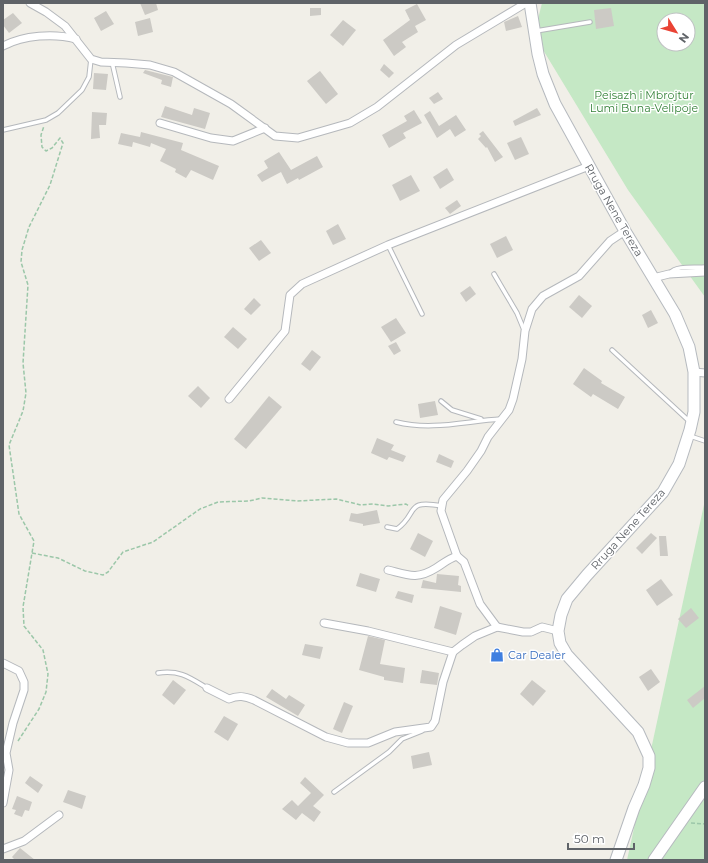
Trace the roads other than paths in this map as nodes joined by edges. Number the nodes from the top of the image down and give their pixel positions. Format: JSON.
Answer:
{"nodes":[{"id":1,"x":30,"y":3,"type":"edge"},
{"id":2,"x":526,"y":3,"type":"edge"},
{"id":3,"x":530,"y":3,"type":"edge"},
{"id":4,"x":590,"y":22,"type":"dead end"},
{"id":5,"x":534,"y":31,"type":"junction"},
{"id":6,"x":76,"y":39,"type":"junction"},
{"id":7,"x":3,"y":46,"type":"edge"},
{"id":8,"x":91,"y":59,"type":"junction"},
{"id":9,"x":112,"y":62,"type":"junction"},
{"id":10,"x":120,"y":98,"type":"dead end"},
{"id":11,"x":160,"y":123,"type":"dead end"},
{"id":12,"x":265,"y":128,"type":"junction"},
{"id":13,"x":3,"y":130,"type":"edge"},
{"id":14,"x":589,"y":166,"type":"junction"},
{"id":15,"x":625,"y":231,"type":"junction"},
{"id":16,"x":388,"y":245,"type":"junction"},
{"id":17,"x":705,"y":267,"type":"edge"},
{"id":18,"x":705,"y":272,"type":"edge"},
{"id":19,"x":494,"y":274,"type":"dead end"},
{"id":20,"x":669,"y":274,"type":"junction"},
{"id":21,"x":653,"y":278,"type":"junction"},
{"id":22,"x":422,"y":314,"type":"dead end"},
{"id":23,"x":525,"y":331,"type":"junction"},
{"id":24,"x":612,"y":350,"type":"dead end"},
{"id":25,"x":699,"y":372,"type":"edge"},
{"id":26,"x":228,"y":399,"type":"dead end"},
{"id":27,"x":442,"y":401,"type":"dead end"},
{"id":28,"x":501,"y":419,"type":"junction"},
{"id":29,"x":482,"y":420,"type":"junction"},
{"id":30,"x":396,"y":422,"type":"dead end"},
{"id":31,"x":692,"y":423,"type":"junction"},
{"id":32,"x":688,"y":436,"type":"junction"},
{"id":33,"x":705,"y":441,"type":"edge"},
{"id":34,"x":442,"y":506,"type":"junction"},
{"id":35,"x":387,"y":526,"type":"dead end"},
{"id":36,"x":457,"y":556,"type":"junction"},
{"id":37,"x":388,"y":570,"type":"dead end"},
{"id":38,"x":324,"y":622,"type":"dead end"},
{"id":39,"x":497,"y":627,"type":"junction"},
{"id":40,"x":558,"y":631,"type":"junction"},
{"id":41,"x":454,"y":652,"type":"junction"},
{"id":42,"x":3,"y":663,"type":"edge"},
{"id":43,"x":158,"y":673,"type":"dead end"},
{"id":44,"x":207,"y":688,"type":"joint"},
{"id":45,"x":425,"y":729,"type":"junction"},
{"id":46,"x":705,"y":787,"type":"edge"},
{"id":47,"x":334,"y":792,"type":"dead end"},
{"id":48,"x":3,"y":803,"type":"edge"},
{"id":49,"x":59,"y":815,"type":"dead end"},
{"id":50,"x":3,"y":848,"type":"edge"},
{"id":51,"x":616,"y":860,"type":"edge"},
{"id":52,"x":654,"y":860,"type":"edge"}],
"edges":[{"from":1,"to":6,"type":"street"},
{"from":2,"to":12,"type":"street"},
{"from":3,"to":5,"type":"street","name":"Rruga Nene Tereza"},
{"from":4,"to":5,"type":"lane"},
{"from":5,"to":14,"type":"street","name":"Rruga Nene Tereza"},
{"from":6,"to":7,"type":"street"},
{"from":6,"to":8,"type":"street"},
{"from":8,"to":9,"type":"street"},
{"from":8,"to":13,"type":"lane"},
{"from":9,"to":10,"type":"lane"},
{"from":9,"to":12,"type":"street"},
{"from":11,"to":12,"type":"street"},
{"from":14,"to":15,"type":"street","name":"Rruga Nene Tereza"},
{"from":14,"to":16,"type":"street"},
{"from":15,"to":21,"type":"street","name":"Rruga Nene Tereza"},
{"from":15,"to":23,"type":"street"},
{"from":16,"to":22,"type":"lane"},
{"from":16,"to":26,"type":"street"},
{"from":17,"to":20,"type":"lane"},
{"from":18,"to":20,"type":"street"},
{"from":19,"to":23,"type":"lane"},
{"from":20,"to":21,"type":"street"},
{"from":21,"to":25,"type":"street","name":"Rruga Nene Tereza"},
{"from":23,"to":28,"type":"street"},
{"from":24,"to":31,"type":"lane"},
{"from":25,"to":31,"type":"street","name":"Rruga Nene Tereza"},
{"from":27,"to":29,"type":"lane"},
{"from":28,"to":29,"type":"lane"},
{"from":28,"to":34,"type":"street"},
{"from":29,"to":30,"type":"lane"},
{"from":31,"to":32,"type":"street","name":"Rruga Nene Tereza"},
{"from":32,"to":33,"type":"lane"},
{"from":32,"to":40,"type":"street","name":"Rruga Nene Tereza"},
{"from":34,"to":35,"type":"lane"},
{"from":34,"to":36,"type":"street"},
{"from":36,"to":37,"type":"street"},
{"from":36,"to":39,"type":"street"},
{"from":38,"to":41,"type":"street"},
{"from":39,"to":40,"type":"street"},
{"from":39,"to":41,"type":"street"},
{"from":40,"to":51,"type":"street"},
{"from":41,"to":45,"type":"street"},
{"from":42,"to":48,"type":"street"},
{"from":43,"to":44,"type":"lane"},
{"from":44,"to":45,"type":"street"},
{"from":45,"to":47,"type":"lane"},
{"from":46,"to":52,"type":"street"},
{"from":49,"to":50,"type":"street"}]}
